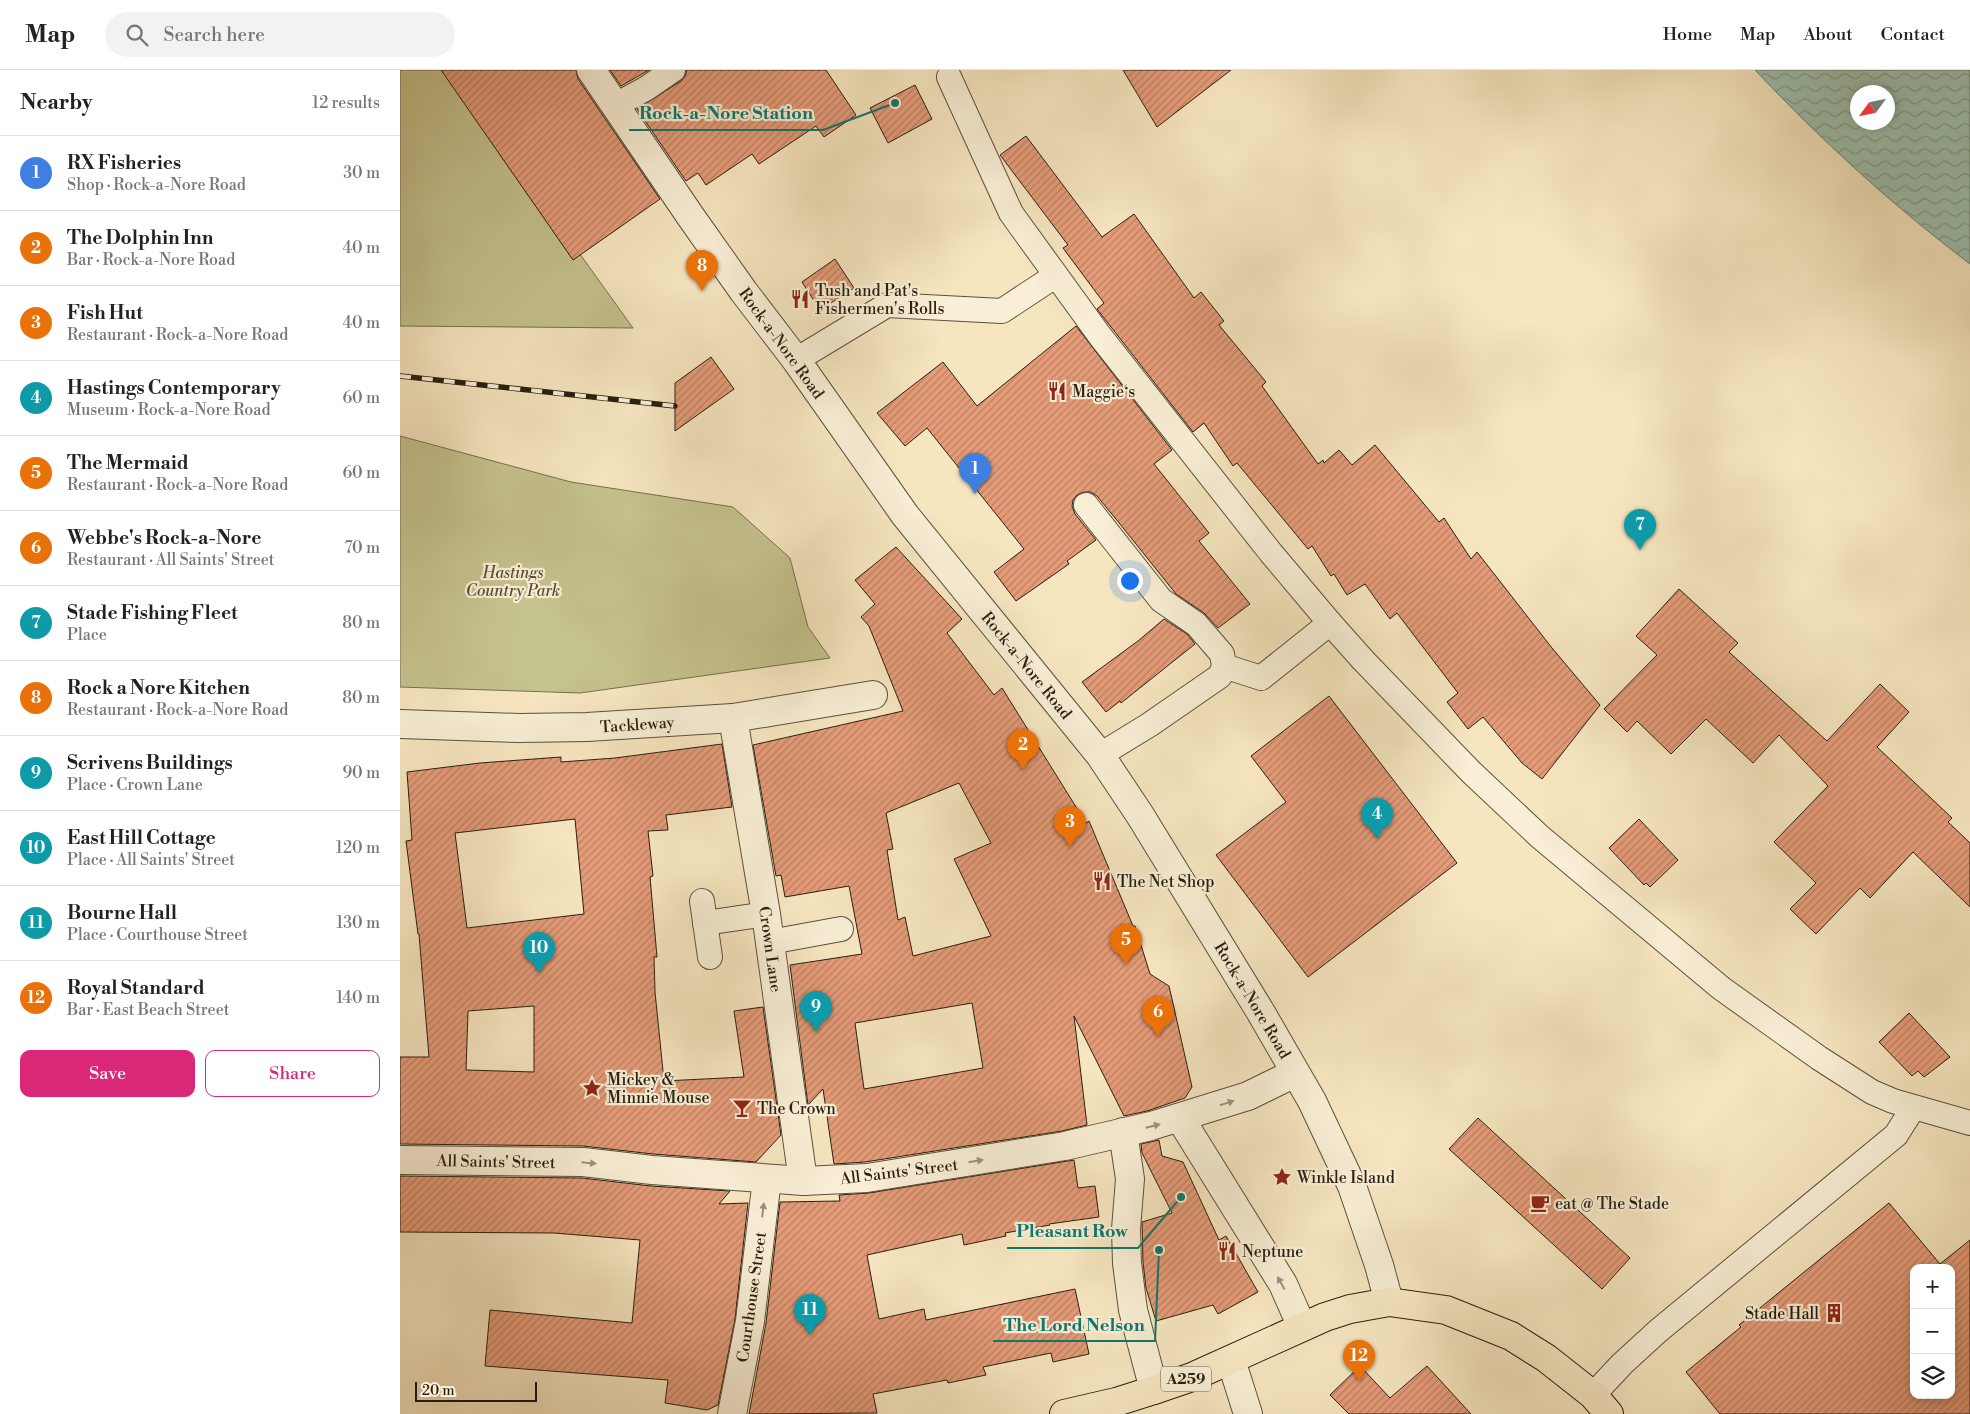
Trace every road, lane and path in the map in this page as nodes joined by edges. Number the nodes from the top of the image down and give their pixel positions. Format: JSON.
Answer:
{"nodes":[{"id":1,"x":591,"y":70,"type":"edge"},
{"id":2,"x":672,"y":70,"type":"edge"},
{"id":3,"x":949,"y":77,"type":"dead end"},
{"id":4,"x":614,"y":106,"type":"junction"},
{"id":5,"x":1055,"y":276,"type":"junction"},
{"id":6,"x":796,"y":360,"type":"junction"},
{"id":7,"x":1086,"y":505,"type":"dead end"},
{"id":8,"x":1330,"y":623,"type":"junction"},
{"id":9,"x":1224,"y":666,"type":"junction"},
{"id":10,"x":873,"y":695,"type":"dead end"},
{"id":11,"x":733,"y":718,"type":"junction"},
{"id":12,"x":400,"y":724,"type":"edge"},
{"id":13,"x":1100,"y":755,"type":"junction"},
{"id":14,"x":766,"y":914,"type":"junction"},
{"id":15,"x":841,"y":929,"type":"dead end"},
{"id":16,"x":770,"y":942,"type":"junction"},
{"id":17,"x":710,"y":957,"type":"dead end"},
{"id":18,"x":1296,"y":1073,"type":"junction"},
{"id":19,"x":1914,"y":1108,"type":"junction"},
{"id":20,"x":1180,"y":1118,"type":"junction"},
{"id":21,"x":1970,"y":1123,"type":"edge"},
{"id":22,"x":1123,"y":1132,"type":"junction"},
{"id":23,"x":400,"y":1160,"type":"edge"},
{"id":24,"x":767,"y":1179,"type":"junction"},
{"id":25,"x":803,"y":1181,"type":"junction"},
{"id":26,"x":1389,"y":1302,"type":"junction"},
{"id":27,"x":1302,"y":1327,"type":"junction"},
{"id":28,"x":1232,"y":1360,"type":"junction"},
{"id":29,"x":1154,"y":1390,"type":"junction"},
{"id":30,"x":1601,"y":1405,"type":"edge"},
{"id":31,"x":732,"y":1414,"type":"edge"},
{"id":32,"x":1064,"y":1414,"type":"edge"},
{"id":33,"x":1248,"y":1414,"type":"edge"}],
"edges":[{"from":1,"to":4,"type":"street","name":"Rock-a-Nore Road"},
{"from":2,"to":4,"type":"lane"},
{"from":3,"to":5,"type":"lane"},
{"from":4,"to":6,"type":"street","name":"Rock-a-Nore Road"},
{"from":5,"to":6,"type":"lane"},
{"from":5,"to":8,"type":"lane"},
{"from":6,"to":13,"type":"street","name":"Rock-a-Nore Road"},
{"from":7,"to":9,"type":"lane"},
{"from":8,"to":9,"type":"lane"},
{"from":8,"to":19,"type":"lane"},
{"from":9,"to":13,"type":"lane"},
{"from":10,"to":11,"type":"street","name":"Tackleway"},
{"from":11,"to":12,"type":"street","name":"Tackleway"},
{"from":11,"to":14,"type":"street","name":"Crown Lane"},
{"from":13,"to":18,"type":"street","name":"Rock-a-Nore Road"},
{"from":14,"to":16,"type":"street","name":"Crown Lane"},
{"from":14,"to":17,"type":"lane"},
{"from":15,"to":16,"type":"lane"},
{"from":16,"to":25,"type":"street","name":"Crown Lane"},
{"from":20,"to":18,"type":"street","name":"All Saints' Street","one_way":true},
{"from":18,"to":26,"type":"street","name":"Rock-a-Nore Road"},
{"from":19,"to":21,"type":"lane"},
{"from":19,"to":30,"type":"lane"},
{"from":22,"to":20,"type":"street","name":"All Saints' Street","one_way":true},
{"from":27,"to":20,"type":"street","one_way":true},
{"from":25,"to":22,"type":"street","name":"All Saints' Street","one_way":true},
{"from":22,"to":29,"type":"street"},
{"from":23,"to":24,"type":"street","name":"All Saints' Street","one_way":true},
{"from":24,"to":25,"type":"street","name":"All Saints' Street"},
{"from":31,"to":24,"type":"street","name":"Courthouse Street","one_way":true},
{"from":26,"to":27,"type":"highway","number":"A259"},
{"from":26,"to":30,"type":"highway","number":"A259"},
{"from":27,"to":28,"type":"highway","number":"A259"},
{"from":28,"to":29,"type":"highway","number":"A259"},
{"from":28,"to":33,"type":"street"},
{"from":29,"to":32,"type":"highway","number":"A259"}]}
